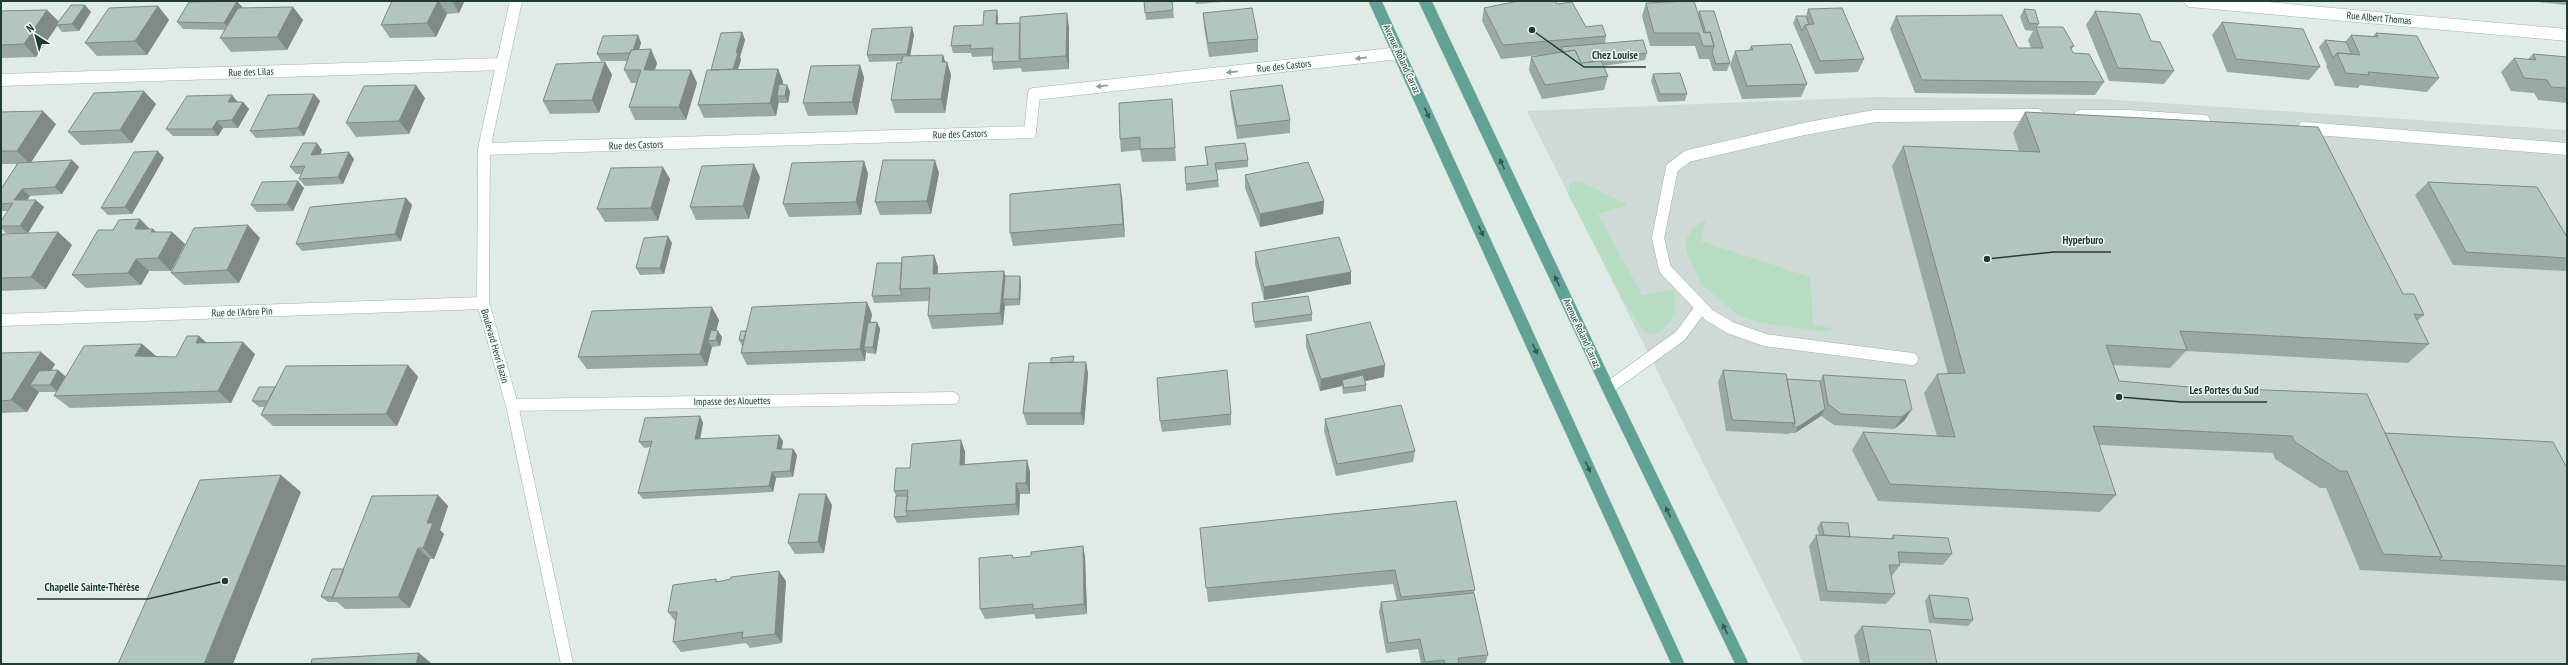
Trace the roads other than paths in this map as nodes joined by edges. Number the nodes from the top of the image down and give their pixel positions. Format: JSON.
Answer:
{"nodes":[{"id":1,"x":516,"y":1,"type":"edge"},
{"id":2,"x":1375,"y":1,"type":"edge"},
{"id":3,"x":1425,"y":1,"type":"edge"},
{"id":4,"x":2190,"y":1,"type":"edge"},
{"id":5,"x":2567,"y":35,"type":"edge"},
{"id":6,"x":1400,"y":54,"type":"junction"},
{"id":7,"x":501,"y":64,"type":"junction"},
{"id":8,"x":1,"y":80,"type":"edge"},
{"id":9,"x":2052,"y":115,"type":"edge"},
{"id":10,"x":2068,"y":116,"type":"edge"},
{"id":11,"x":2214,"y":122,"type":"edge"},
{"id":12,"x":2292,"y":128,"type":"edge"},
{"id":13,"x":484,"y":149,"type":"junction"},
{"id":14,"x":2567,"y":149,"type":"edge"},
{"id":15,"x":483,"y":303,"type":"junction"},
{"id":16,"x":1701,"y":308,"type":"junction"},
{"id":17,"x":1,"y":320,"type":"edge"},
{"id":18,"x":1912,"y":358,"type":"dead end"},
{"id":19,"x":1608,"y":388,"type":"junction"},
{"id":20,"x":953,"y":398,"type":"dead end"},
{"id":21,"x":512,"y":405,"type":"junction"},
{"id":22,"x":567,"y":664,"type":"edge"},
{"id":23,"x":1678,"y":664,"type":"edge"},
{"id":24,"x":1742,"y":664,"type":"edge"}],
"edges":[{"from":1,"to":7,"type":"street","name":"Boulevard Henri Bazin"},
{"from":2,"to":6,"type":"main road","name":"Avenue Roland Carraz"},
{"from":19,"to":3,"type":"main road","name":"Avenue Roland Carraz","one_way":true},
{"from":4,"to":5,"type":"street","name":"Rue Albert Thomas"},
{"from":6,"to":13,"type":"street","name":"Rue des Castors","one_way":true},
{"from":6,"to":23,"type":"main road","name":"Avenue Roland Carraz","one_way":true},
{"from":7,"to":8,"type":"street","name":"Rue des Lilas"},
{"from":7,"to":13,"type":"street","name":"Boulevard Henri Bazin"},
{"from":9,"to":16,"type":"street"},
{"from":10,"to":11,"type":"street"},
{"from":12,"to":14,"type":"street"},
{"from":13,"to":15,"type":"street","name":"Boulevard Henri Bazin"},
{"from":15,"to":17,"type":"street","name":"Rue de l'Arbre Pin"},
{"from":15,"to":21,"type":"street","name":"Boulevard Henri Bazin"},
{"from":16,"to":18,"type":"street"},
{"from":16,"to":19,"type":"street"},
{"from":24,"to":19,"type":"main road","name":"Avenue Roland Carraz","one_way":true},
{"from":20,"to":21,"type":"street","name":"Impasse des Alouettes"},
{"from":21,"to":22,"type":"street","name":"Boulevard Henri Bazin"}]}
